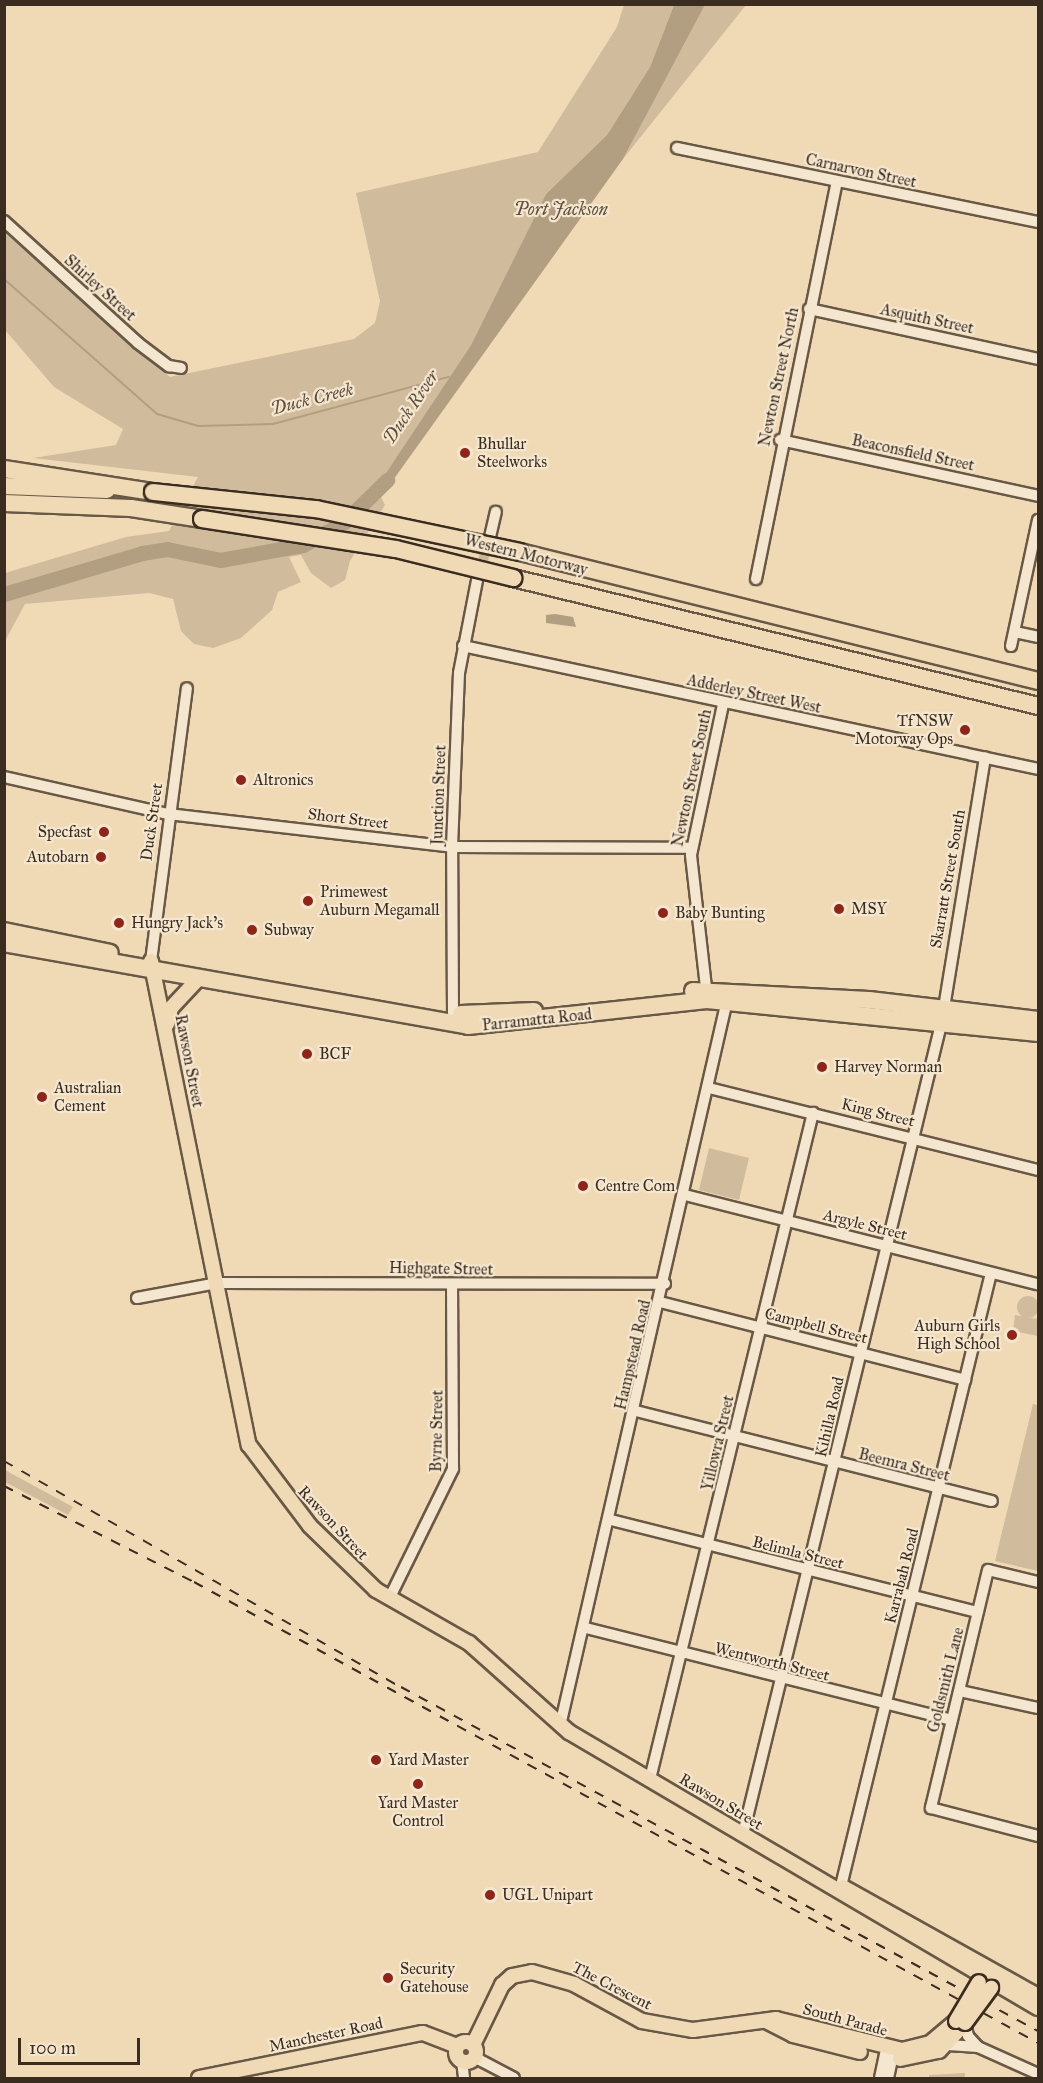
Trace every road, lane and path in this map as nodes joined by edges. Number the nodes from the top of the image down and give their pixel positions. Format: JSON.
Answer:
{"nodes":[{"id":1,"x":677,"y":148,"type":"dead end"},
{"id":2,"x":837,"y":182,"type":"junction"},
{"id":3,"x":4,"y":221,"type":"edge"},
{"id":4,"x":1038,"y":222,"type":"edge"},
{"id":5,"x":810,"y":309,"type":"junction"},
{"id":6,"x":1038,"y":359,"type":"edge"},
{"id":7,"x":181,"y":368,"type":"dead end"},
{"id":8,"x":780,"y":440,"type":"junction"},
{"id":9,"x":4,"y":469,"type":"edge"},
{"id":10,"x":4,"y":486,"type":"edge"},
{"id":11,"x":153,"y":492,"type":"junction"},
{"id":12,"x":1038,"y":496,"type":"edge"},
{"id":13,"x":4,"y":503,"type":"edge"},
{"id":14,"x":129,"y":512,"type":"junction"},
{"id":15,"x":496,"y":512,"type":"dead end"},
{"id":16,"x":4,"y":514,"type":"edge"},
{"id":17,"x":1038,"y":520,"type":"edge"},
{"id":18,"x":490,"y":537,"type":"tunnel mouth"},
{"id":19,"x":477,"y":579,"type":"tunnel mouth"},
{"id":20,"x":756,"y":579,"type":"dead end"},
{"id":21,"x":1015,"y":632,"type":"junction"},
{"id":22,"x":1038,"y":637,"type":"edge"},
{"id":23,"x":463,"y":645,"type":"junction"},
{"id":24,"x":1011,"y":646,"type":"dead end"},
{"id":25,"x":1038,"y":681,"type":"edge"},
{"id":26,"x":187,"y":688,"type":"dead end"},
{"id":27,"x":723,"y":704,"type":"junction"},
{"id":28,"x":1038,"y":706,"type":"edge"},
{"id":29,"x":985,"y":757,"type":"junction"},
{"id":30,"x":1038,"y":769,"type":"edge"},
{"id":31,"x":4,"y":777,"type":"edge"},
{"id":32,"x":168,"y":814,"type":"junction"},
{"id":33,"x":452,"y":847,"type":"junction"},
{"id":34,"x":692,"y":848,"type":"junction"},
{"id":35,"x":4,"y":931,"type":"edge"},
{"id":36,"x":4,"y":943,"type":"edge"},
{"id":37,"x":152,"y":967,"type":"junction"},
{"id":38,"x":197,"y":980,"type":"junction"},
{"id":39,"x":706,"y":995,"type":"junction"},
{"id":40,"x":728,"y":995,"type":"junction"},
{"id":41,"x":453,"y":1013,"type":"junction"},
{"id":42,"x":941,"y":1013,"type":"junction"},
{"id":43,"x":1038,"y":1020,"type":"edge"},
{"id":44,"x":166,"y":1028,"type":"junction"},
{"id":45,"x":1038,"y":1033,"type":"edge"},
{"id":46,"x":709,"y":1088,"type":"junction"},
{"id":47,"x":813,"y":1113,"type":"junction"},
{"id":48,"x":914,"y":1138,"type":"junction"},
{"id":49,"x":1038,"y":1170,"type":"edge"},
{"id":50,"x":685,"y":1195,"type":"junction"},
{"id":51,"x":787,"y":1221,"type":"junction"},
{"id":52,"x":887,"y":1245,"type":"junction"},
{"id":53,"x":991,"y":1274,"type":"junction"},
{"id":54,"x":217,"y":1283,"type":"junction"},
{"id":55,"x":452,"y":1284,"type":"junction"},
{"id":56,"x":665,"y":1284,"type":"junction"},
{"id":57,"x":1038,"y":1284,"type":"edge"},
{"id":58,"x":138,"y":1298,"type":"dead end"},
{"id":59,"x":660,"y":1302,"type":"junction"},
{"id":60,"x":761,"y":1328,"type":"junction"},
{"id":61,"x":861,"y":1352,"type":"junction"},
{"id":62,"x":965,"y":1380,"type":"junction"},
{"id":63,"x":636,"y":1411,"type":"junction"},
{"id":64,"x":734,"y":1437,"type":"junction"},
{"id":65,"x":835,"y":1463,"type":"junction"},
{"id":66,"x":939,"y":1488,"type":"junction"},
{"id":67,"x":992,"y":1501,"type":"dead end"},
{"id":68,"x":611,"y":1520,"type":"junction"},
{"id":69,"x":708,"y":1546,"type":"junction"},
{"id":70,"x":809,"y":1571,"type":"junction"},
{"id":71,"x":1038,"y":1582,"type":"edge"},
{"id":72,"x":913,"y":1596,"type":"junction"},
{"id":73,"x":389,"y":1599,"type":"junction"},
{"id":74,"x":978,"y":1612,"type":"junction"},
{"id":75,"x":586,"y":1628,"type":"junction"},
{"id":76,"x":682,"y":1655,"type":"junction"},
{"id":77,"x":783,"y":1679,"type":"junction"},
{"id":78,"x":960,"y":1691,"type":"junction"},
{"id":79,"x":886,"y":1705,"type":"junction"},
{"id":80,"x":1038,"y":1708,"type":"edge"},
{"id":81,"x":952,"y":1720,"type":"junction"},
{"id":82,"x":560,"y":1726,"type":"junction"},
{"id":83,"x":650,"y":1779,"type":"junction"},
{"id":84,"x":742,"y":1834,"type":"junction"},
{"id":85,"x":1038,"y":1836,"type":"edge"},
{"id":86,"x":819,"y":1879,"type":"junction"},
{"id":87,"x":841,"y":1886,"type":"junction"},
{"id":88,"x":989,"y":1978,"type":"junction"},
{"id":89,"x":1038,"y":1996,"type":"edge"},
{"id":90,"x":1038,"y":2008,"type":"edge"},
{"id":91,"x":961,"y":2022,"type":"junction"},
{"id":92,"x":707,"y":2030,"type":"joint"},
{"id":93,"x":948,"y":2045,"type":"junction"},
{"id":94,"x":978,"y":2047,"type":"junction"},
{"id":95,"x":469,"y":2054,"type":"junction"},
{"id":96,"x":889,"y":2054,"type":"junction"},
{"id":97,"x":1038,"y":2074,"type":"edge"},
{"id":98,"x":199,"y":2079,"type":"edge"},
{"id":99,"x":464,"y":2079,"type":"edge"},
{"id":100,"x":514,"y":2079,"type":"edge"},
{"id":101,"x":880,"y":2079,"type":"edge"},
{"id":102,"x":888,"y":2079,"type":"edge"}],
"edges":[{"from":1,"to":2,"type":"street","name":"Carnarvon Street"},
{"from":2,"to":4,"type":"street","name":"Carnarvon Street"},
{"from":2,"to":5,"type":"street","name":"Newton Street North"},
{"from":3,"to":7,"type":"street","name":"Shirley Street"},
{"from":5,"to":6,"type":"street","name":"Asquith Street"},
{"from":5,"to":8,"type":"street","name":"Newton Street North"},
{"from":8,"to":12,"type":"street","name":"Beaconsfield Street"},
{"from":8,"to":20,"type":"street","name":"Newton Street North"},
{"from":9,"to":11,"type":"highway"},
{"from":10,"to":11,"type":"highway","name":"Western Motorway"},
{"from":11,"to":25,"type":"highway","name":"Western Motorway","bridge":true},
{"from":13,"to":14,"type":"highway","name":"Western Motorway"},
{"from":14,"to":16,"type":"highway","name":"Western Motorway"},
{"from":14,"to":28,"type":"highway","name":"Western Motorway","bridge":true},
{"from":15,"to":18,"type":"street"},
{"from":17,"to":21,"type":"street"},
{"from":19,"to":23,"type":"street","name":"Junction Street"},
{"from":21,"to":22,"type":"street"},
{"from":21,"to":24,"type":"street"},
{"from":23,"to":27,"type":"street","name":"Adderley Street West"},
{"from":23,"to":33,"type":"street","name":"Junction Street"},
{"from":26,"to":32,"type":"street","name":"Duck Street"},
{"from":27,"to":29,"type":"street","name":"Adderley Street West"},
{"from":27,"to":34,"type":"street","name":"Newton Street South"},
{"from":29,"to":30,"type":"street","name":"Adderley Street West"},
{"from":29,"to":42,"type":"street","name":"Skarratt Street South"},
{"from":31,"to":32,"type":"street","name":"Short Street"},
{"from":32,"to":33,"type":"street","name":"Short Street"},
{"from":32,"to":37,"type":"street","name":"Duck Street"},
{"from":33,"to":34,"type":"street","name":"Short Street"},
{"from":33,"to":41,"type":"street","name":"Junction Street"},
{"from":34,"to":39,"type":"street","name":"Newton Street South"},
{"from":35,"to":37,"type":"highway","name":"Parramatta Road"},
{"from":36,"to":37,"type":"highway","name":"Parramatta Road"},
{"from":37,"to":38,"type":"highway","name":"Parramatta Road"},
{"from":37,"to":41,"type":"highway","name":"Parramatta Road"},
{"from":37,"to":44,"type":"main road","name":"Rawson Street"},
{"from":38,"to":39,"type":"highway","name":"Parramatta Road"},
{"from":38,"to":44,"type":"main road"},
{"from":39,"to":40,"type":"highway","name":"Parramatta Road"},
{"from":39,"to":41,"type":"highway","name":"Parramatta Road"},
{"from":40,"to":42,"type":"highway","name":"Parramatta Road"},
{"from":40,"to":46,"type":"street","name":"Hampstead Road"},
{"from":42,"to":43,"type":"highway","name":"Parramatta Road"},
{"from":42,"to":45,"type":"highway","name":"Parramatta Road"},
{"from":42,"to":48,"type":"street","name":"Kihilla Road"},
{"from":44,"to":54,"type":"main road","name":"Rawson Street"},
{"from":46,"to":47,"type":"street","name":"King Street"},
{"from":46,"to":50,"type":"street","name":"Hampstead Road"},
{"from":47,"to":48,"type":"street","name":"King Street"},
{"from":47,"to":51,"type":"street","name":"Yillowra Street"},
{"from":48,"to":49,"type":"street","name":"King Street"},
{"from":48,"to":52,"type":"street","name":"Kihilla Road"},
{"from":50,"to":51,"type":"street","name":"Argyle Street"},
{"from":50,"to":56,"type":"street","name":"Hampstead Road"},
{"from":51,"to":52,"type":"street","name":"Argyle Street"},
{"from":51,"to":60,"type":"street","name":"Yillowra Street"},
{"from":52,"to":53,"type":"street","name":"Argyle Street"},
{"from":52,"to":61,"type":"street","name":"Kihilla Road"},
{"from":53,"to":57,"type":"street","name":"Argyle Street"},
{"from":53,"to":62,"type":"street","name":"Karrabah Road"},
{"from":54,"to":55,"type":"street","name":"Highgate Street"},
{"from":54,"to":58,"type":"street","name":"Highgate Street"},
{"from":54,"to":73,"type":"main road","name":"Rawson Street"},
{"from":55,"to":56,"type":"street","name":"Highgate Street"},
{"from":55,"to":73,"type":"street","name":"Byrne Street"},
{"from":56,"to":59,"type":"street","name":"Hampstead Road"},
{"from":59,"to":60,"type":"street","name":"Campbell Street"},
{"from":59,"to":63,"type":"street","name":"Hampstead Road"},
{"from":60,"to":61,"type":"street","name":"Campbell Street"},
{"from":60,"to":64,"type":"street","name":"Yillowra Street"},
{"from":61,"to":62,"type":"street","name":"Campbell Street"},
{"from":61,"to":65,"type":"street","name":"Kihilla Road"},
{"from":62,"to":66,"type":"street","name":"Karrabah Road"},
{"from":63,"to":64,"type":"street","name":"Beemra Street"},
{"from":63,"to":68,"type":"street","name":"Hampstead Road"},
{"from":64,"to":65,"type":"street","name":"Beemra Street"},
{"from":64,"to":69,"type":"street","name":"Yillowra Street"},
{"from":65,"to":66,"type":"street","name":"Beemra Street"},
{"from":65,"to":70,"type":"street","name":"Kihilla Road"},
{"from":66,"to":67,"type":"street","name":"Beemra Street"},
{"from":66,"to":72,"type":"street","name":"Karrabah Road"},
{"from":68,"to":69,"type":"street","name":"Belimla Street"},
{"from":68,"to":75,"type":"street","name":"Hampstead Road"},
{"from":69,"to":70,"type":"street","name":"Belimla Street"},
{"from":69,"to":76,"type":"street","name":"Yillowra Street"},
{"from":70,"to":72,"type":"street","name":"Belimla Street"},
{"from":70,"to":77,"type":"street","name":"Kihilla Road"},
{"from":71,"to":74,"type":"street","name":"Goldsmith Lane"},
{"from":72,"to":74,"type":"street","name":"Belimla Street"},
{"from":72,"to":79,"type":"street","name":"Karrabah Road"},
{"from":73,"to":82,"type":"main road","name":"Rawson Street"},
{"from":74,"to":78,"type":"street","name":"Goldsmith Lane"},
{"from":75,"to":76,"type":"street","name":"Wentworth Street"},
{"from":75,"to":82,"type":"street","name":"Hampstead Road"},
{"from":76,"to":77,"type":"street","name":"Wentworth Street"},
{"from":76,"to":83,"type":"street","name":"Yillowra Street"},
{"from":77,"to":79,"type":"street","name":"Wentworth Street"},
{"from":77,"to":84,"type":"street","name":"Kihilla Road"},
{"from":78,"to":80,"type":"street"},
{"from":78,"to":81,"type":"street","name":"Goldsmith Lane"},
{"from":79,"to":81,"type":"street","name":"Wentworth Street"},
{"from":79,"to":87,"type":"street","name":"Karrabah Road"},
{"from":81,"to":85,"type":"street","name":"Goldsmith Lane"},
{"from":82,"to":83,"type":"main road","name":"Rawson Street"},
{"from":83,"to":84,"type":"main road","name":"Rawson Street"},
{"from":84,"to":86,"type":"main road","name":"Rawson Street"},
{"from":86,"to":87,"type":"main road","name":"Rawson Street"},
{"from":86,"to":88,"type":"main road","name":"Rawson Street"},
{"from":87,"to":88,"type":"main road","name":"Rawson Street"},
{"from":88,"to":89,"type":"main road","name":"Rawson Street"},
{"from":88,"to":90,"type":"main road","name":"Rawson Street"},
{"from":88,"to":91,"type":"main road","name":"South Parade","bridge":true},
{"from":91,"to":93,"type":"main road","name":"South Parade"},
{"from":91,"to":94,"type":"street"},
{"from":91,"to":96,"type":"main road","name":"South Parade"},
{"from":92,"to":95,"type":"main road","name":"The Crescent"},
{"from":92,"to":96,"type":"main road","name":"South Parade"},
{"from":93,"to":94,"type":"street","name":"South Parade"},
{"from":93,"to":96,"type":"main road","name":"South Parade"},
{"from":94,"to":97,"type":"street","name":"South Parade"},
{"from":95,"to":98,"type":"main road","name":"Manchester Road"},
{"from":95,"to":99,"type":"street"},
{"from":95,"to":100,"type":"street"},
{"from":96,"to":101,"type":"street"},
{"from":96,"to":102,"type":"street"}]}
